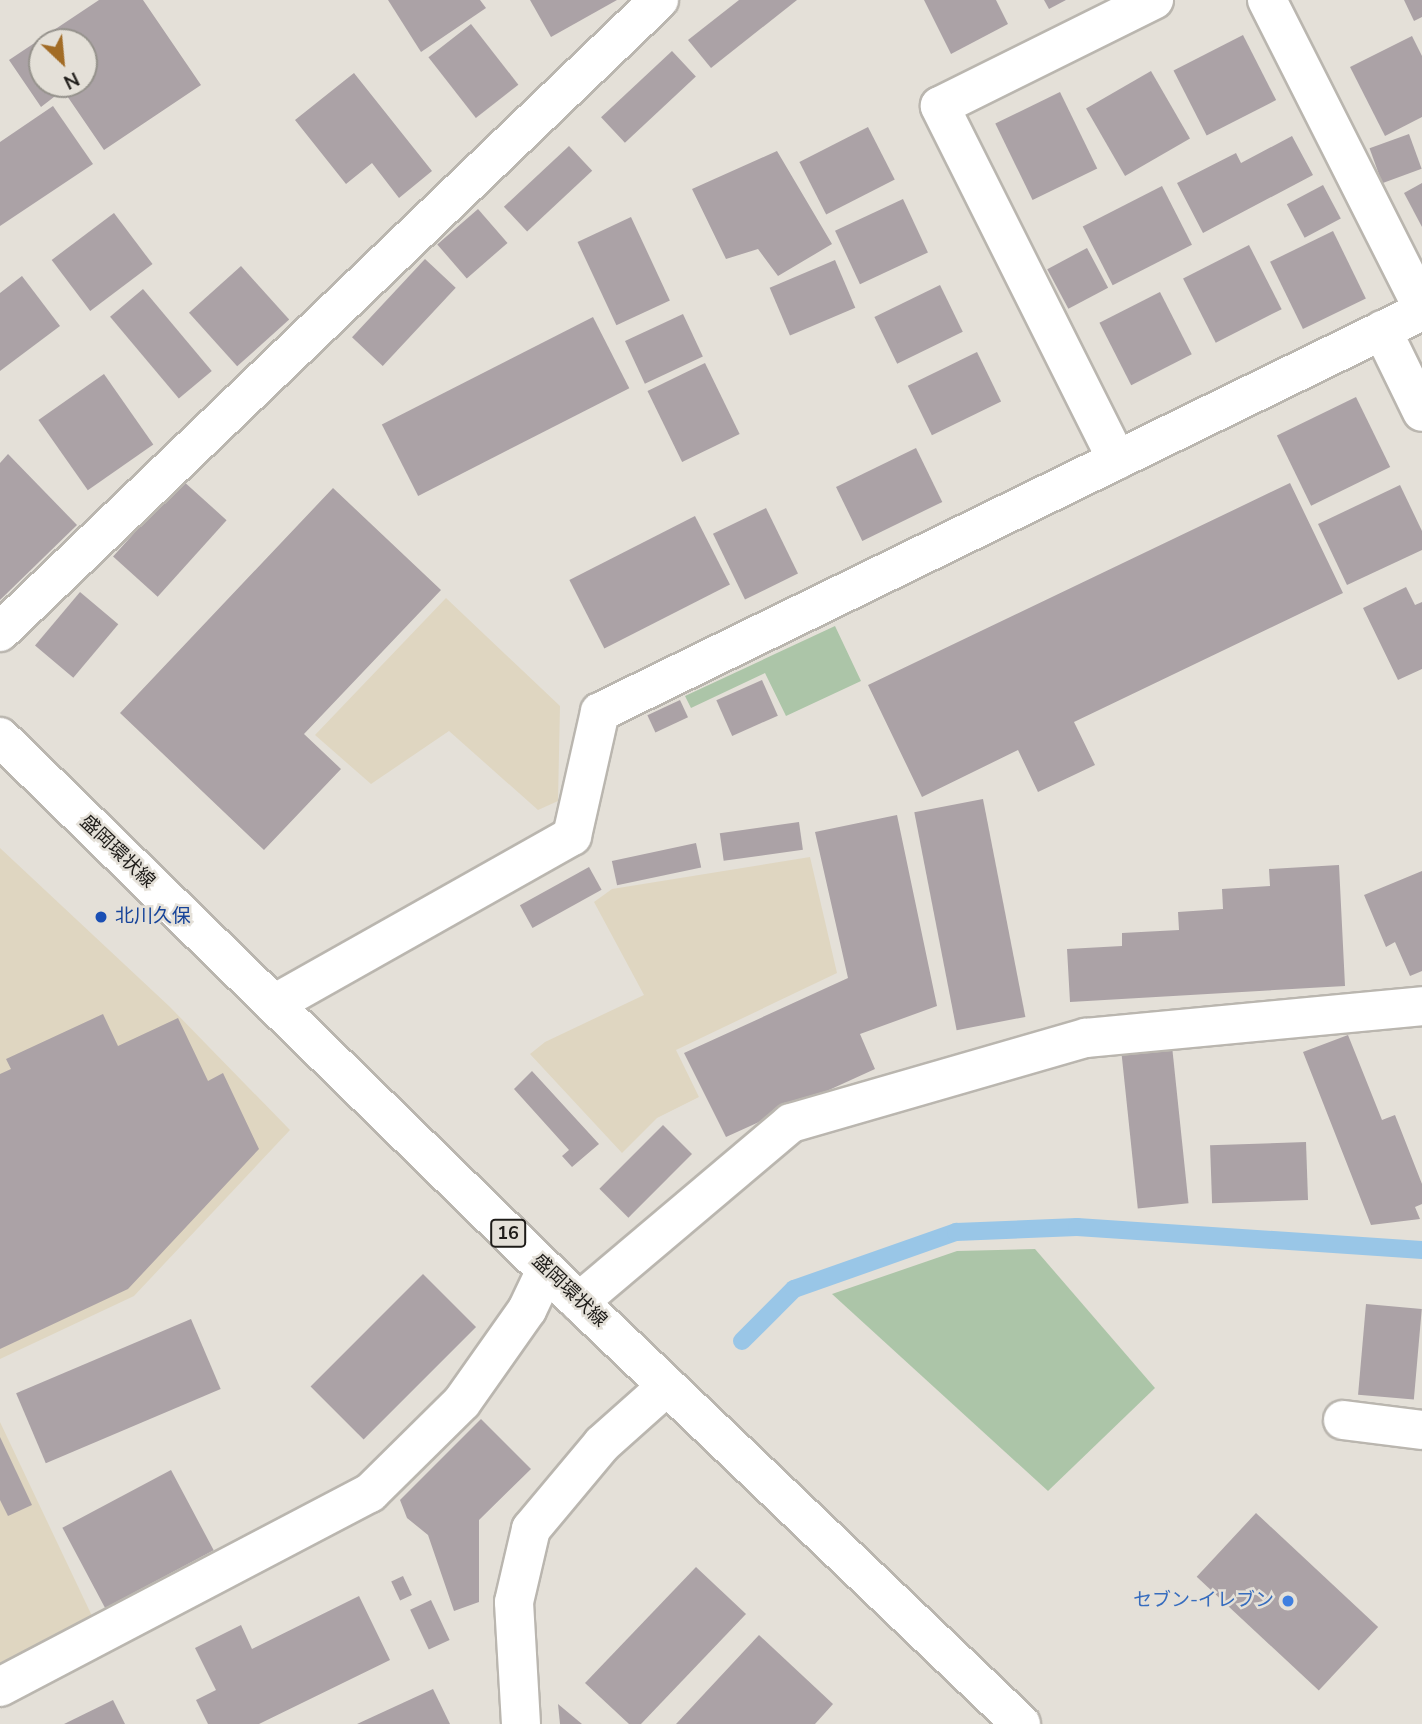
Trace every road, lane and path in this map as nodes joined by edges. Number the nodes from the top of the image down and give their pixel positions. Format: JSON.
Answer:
{"nodes":[{"id":1,"x":659,"y":0,"type":"edge"},
{"id":2,"x":1154,"y":0,"type":"edge"},
{"id":3,"x":1267,"y":0,"type":"edge"},
{"id":4,"x":1422,"y":309,"type":"edge"},
{"id":5,"x":1382,"y":330,"type":"junction"},
{"id":6,"x":1422,"y":412,"type":"edge"},
{"id":7,"x":1117,"y":460,"type":"junction"},
{"id":8,"x":0,"y":632,"type":"edge"},
{"id":9,"x":0,"y":737,"type":"edge"},
{"id":10,"x":274,"y":1004,"type":"junction"},
{"id":11,"x":1422,"y":1006,"type":"edge"},
{"id":12,"x":546,"y":1270,"type":"junction"},
{"id":13,"x":579,"y":1302,"type":"junction"},
{"id":14,"x":667,"y":1386,"type":"junction"},
{"id":15,"x":1343,"y":1420,"type":"dead end"},
{"id":16,"x":1422,"y":1430,"type":"edge"},
{"id":17,"x":0,"y":1687,"type":"edge"},
{"id":18,"x":521,"y":1724,"type":"edge"},
{"id":19,"x":1021,"y":1724,"type":"edge"}],
"edges":[{"from":1,"to":8,"type":"street"},
{"from":2,"to":7,"type":"street"},
{"from":3,"to":4,"type":"street"},
{"from":4,"to":5,"type":"street"},
{"from":5,"to":6,"type":"street"},
{"from":5,"to":7,"type":"street"},
{"from":7,"to":10,"type":"street"},
{"from":9,"to":10,"type":"street","name":"盛岡環状線","number":"16"},
{"from":10,"to":12,"type":"street","name":"盛岡環状線","number":"16"},
{"from":11,"to":13,"type":"street"},
{"from":12,"to":13,"type":"street","name":"盛岡環状線","number":"16"},
{"from":12,"to":17,"type":"street"},
{"from":13,"to":14,"type":"street","name":"盛岡環状線","number":"16"},
{"from":14,"to":18,"type":"street"},
{"from":14,"to":19,"type":"street","name":"盛岡環状線","number":"16"},
{"from":15,"to":16,"type":"street"}]}
